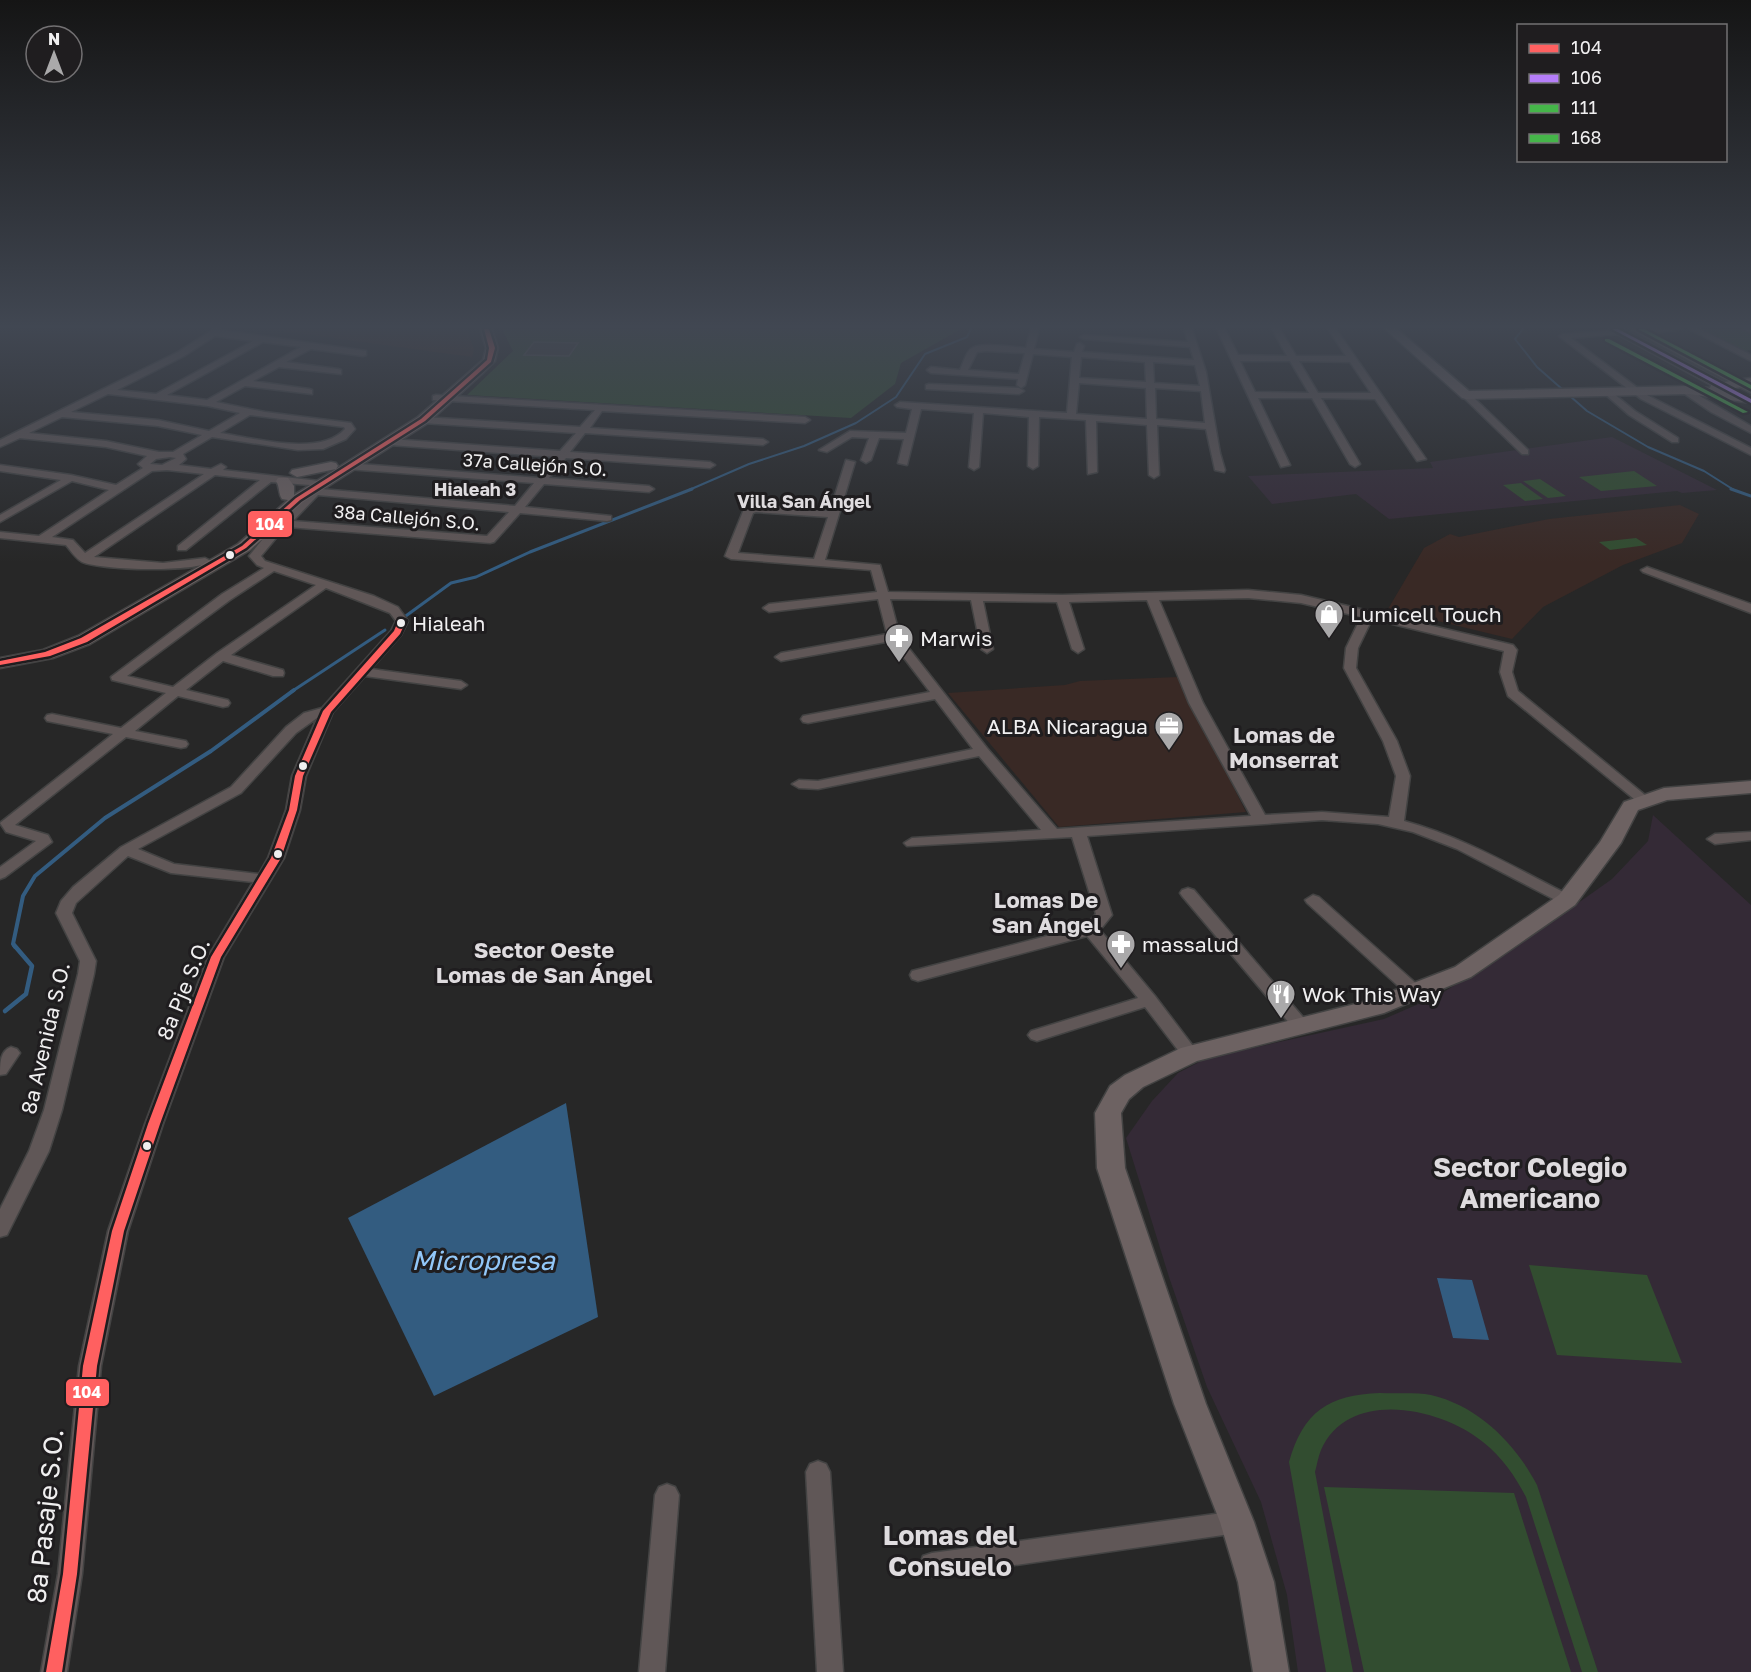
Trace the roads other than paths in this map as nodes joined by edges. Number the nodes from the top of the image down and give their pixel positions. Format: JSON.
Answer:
{"nodes":[{"id":1,"x":74,"y":407,"type":"edge"},
{"id":2,"x":226,"y":407,"type":"edge"},
{"id":3,"x":429,"y":407,"type":"edge"},
{"id":4,"x":434,"y":407,"type":"edge"},
{"id":5,"x":591,"y":407,"type":"edge"},
{"id":6,"x":918,"y":407,"type":"edge"},
{"id":7,"x":934,"y":407,"type":"edge"},
{"id":8,"x":1015,"y":407,"type":"edge"},
{"id":9,"x":1072,"y":407,"type":"edge"},
{"id":10,"x":1150,"y":407,"type":"edge"},
{"id":11,"x":1208,"y":407,"type":"edge"},
{"id":12,"x":1258,"y":407,"type":"edge"},
{"id":13,"x":1321,"y":407,"type":"edge"},
{"id":14,"x":1385,"y":407,"type":"edge"},
{"id":15,"x":1479,"y":407,"type":"edge"},
{"id":16,"x":1625,"y":407,"type":"edge"},
{"id":17,"x":1664,"y":407,"type":"edge"},
{"id":18,"x":1710,"y":407,"type":"edge"},
{"id":19,"x":979,"y":410,"type":"junction"},
{"id":20,"x":248,"y":412,"type":"junction"},
{"id":21,"x":598,"y":412,"type":"dead end"},
{"id":22,"x":1014,"y":412,"type":"junction"},
{"id":23,"x":60,"y":414,"type":"junction"},
{"id":24,"x":1034,"y":414,"type":"junction"},
{"id":25,"x":1071,"y":416,"type":"junction"},
{"id":26,"x":1091,"y":418,"type":"junction"},
{"id":27,"x":423,"y":420,"type":"junction"},
{"id":28,"x":805,"y":420,"type":"dead end"},
{"id":29,"x":1150,"y":422,"type":"junction"},
{"id":30,"x":1211,"y":426,"type":"junction"},
{"id":31,"x":585,"y":430,"type":"junction"},
{"id":32,"x":1751,"y":430,"type":"edge"},
{"id":33,"x":209,"y":434,"type":"junction"},
{"id":34,"x":18,"y":435,"type":"junction"},
{"id":35,"x":875,"y":435,"type":"junction"},
{"id":36,"x":910,"y":436,"type":"junction"},
{"id":37,"x":1675,"y":440,"type":"dead end"},
{"id":38,"x":390,"y":442,"type":"junction"},
{"id":39,"x":763,"y":442,"type":"dead end"},
{"id":40,"x":3,"y":443,"type":"edge"},
{"id":41,"x":824,"y":450,"type":"dead end"},
{"id":42,"x":1526,"y":452,"type":"dead end"},
{"id":43,"x":1751,"y":452,"type":"edge"},
{"id":44,"x":565,"y":454,"type":"junction"},
{"id":45,"x":158,"y":455,"type":"junction"},
{"id":46,"x":178,"y":457,"type":"junction"},
{"id":47,"x":1420,"y":459,"type":"dead end"},
{"id":48,"x":866,"y":460,"type":"dead end"},
{"id":49,"x":850,"y":462,"type":"dead end"},
{"id":50,"x":903,"y":463,"type":"dead end"},
{"id":51,"x":1355,"y":464,"type":"dead end"},
{"id":52,"x":147,"y":465,"type":"junction"},
{"id":53,"x":710,"y":465,"type":"dead end"},
{"id":54,"x":1285,"y":465,"type":"dead end"},
{"id":55,"x":347,"y":466,"type":"junction"},
{"id":56,"x":974,"y":466,"type":"dead end"},
{"id":57,"x":1033,"y":466,"type":"dead end"},
{"id":58,"x":167,"y":467,"type":"junction"},
{"id":59,"x":6,"y":469,"type":"edge"},
{"id":60,"x":218,"y":470,"type":"junction"},
{"id":61,"x":1220,"y":470,"type":"dead end"},
{"id":62,"x":1092,"y":472,"type":"dead end"},
{"id":63,"x":1154,"y":475,"type":"dead end"},
{"id":64,"x":0,"y":476,"type":"edge"},
{"id":65,"x":71,"y":478,"type":"junction"},
{"id":66,"x":276,"y":478,"type":"junction"},
{"id":67,"x":316,"y":480,"type":"junction"},
{"id":68,"x":541,"y":481,"type":"junction"},
{"id":69,"x":118,"y":489,"type":"junction"},
{"id":70,"x":649,"y":489,"type":"dead end"},
{"id":71,"x":287,"y":496,"type":"junction"},
{"id":72,"x":518,"y":509,"type":"junction"},
{"id":73,"x":834,"y":514,"type":"junction"},
{"id":74,"x":263,"y":516,"type":"junction"},
{"id":75,"x":607,"y":518,"type":"dead end"},
{"id":76,"x":0,"y":519,"type":"edge"},
{"id":77,"x":286,"y":524,"type":"junction"},
{"id":78,"x":0,"y":535,"type":"edge"},
{"id":79,"x":263,"y":537,"type":"junction"},
{"id":80,"x":43,"y":538,"type":"junction"},
{"id":81,"x":69,"y":542,"type":"junction"},
{"id":82,"x":108,"y":542,"type":"junction"},
{"id":83,"x":182,"y":548,"type":"dead end"},
{"id":84,"x":84,"y":559,"type":"junction"},
{"id":85,"x":205,"y":561,"type":"junction"},
{"id":86,"x":819,"y":562,"type":"junction"},
{"id":87,"x":163,"y":566,"type":"junction"},
{"id":88,"x":273,"y":567,"type":"junction"},
{"id":89,"x":1647,"y":570,"type":"dead end"},
{"id":90,"x":177,"y":577,"type":"junction"},
{"id":91,"x":325,"y":584,"type":"junction"},
{"id":92,"x":883,"y":595,"type":"junction"},
{"id":93,"x":1151,"y":596,"type":"junction"},
{"id":94,"x":976,"y":598,"type":"junction"},
{"id":95,"x":1062,"y":599,"type":"junction"},
{"id":96,"x":769,"y":608,"type":"dead end"},
{"id":97,"x":1751,"y":609,"type":"edge"},
{"id":98,"x":1368,"y":614,"type":"junction"},
{"id":99,"x":894,"y":637,"type":"junction"},
{"id":100,"x":987,"y":649,"type":"dead end"},
{"id":101,"x":1078,"y":649,"type":"dead end"},
{"id":102,"x":0,"y":653,"type":"edge"},
{"id":103,"x":221,"y":656,"type":"junction"},
{"id":104,"x":781,"y":657,"type":"dead end"},
{"id":105,"x":0,"y":663,"type":"edge"},
{"id":106,"x":363,"y":672,"type":"junction"},
{"id":107,"x":278,"y":673,"type":"dead end"},
{"id":108,"x":461,"y":685,"type":"dead end"},
{"id":109,"x":176,"y":691,"type":"junction"},
{"id":110,"x":939,"y":694,"type":"junction"},
{"id":111,"x":223,"y":703,"type":"dead end"},
{"id":112,"x":327,"y":711,"type":"junction"},
{"id":113,"x":52,"y":718,"type":"dead end"},
{"id":114,"x":808,"y":719,"type":"dead end"},
{"id":115,"x":124,"y":733,"type":"junction"},
{"id":116,"x":181,"y":744,"type":"dead end"},
{"id":117,"x":982,"y":751,"type":"junction"},
{"id":118,"x":799,"y":784,"type":"dead end"},
{"id":119,"x":1751,"y":787,"type":"edge"},
{"id":120,"x":1644,"y":800,"type":"junction"},
{"id":121,"x":1260,"y":819,"type":"junction"},
{"id":122,"x":1396,"y":823,"type":"junction"},
{"id":123,"x":1078,"y":832,"type":"junction"},
{"id":124,"x":1052,"y":833,"type":"junction"},
{"id":125,"x":1751,"y":836,"type":"edge"},
{"id":126,"x":1715,"y":839,"type":"dead end"},
{"id":127,"x":912,"y":843,"type":"dead end"},
{"id":128,"x":126,"y":850,"type":"junction"},
{"id":129,"x":0,"y":874,"type":"edge"},
{"id":130,"x":264,"y":879,"type":"junction"},
{"id":131,"x":1188,"y":893,"type":"dead end"},
{"id":132,"x":1314,"y":900,"type":"dead end"},
{"id":133,"x":1567,"y":900,"type":"junction"},
{"id":134,"x":1091,"y":930,"type":"junction"},
{"id":135,"x":918,"y":975,"type":"dead end"},
{"id":136,"x":1414,"y":991,"type":"junction"},
{"id":137,"x":1149,"y":1000,"type":"junction"},
{"id":138,"x":1302,"y":1027,"type":"junction"},
{"id":139,"x":1037,"y":1035,"type":"dead end"},
{"id":140,"x":11,"y":1053,"type":"dead end"},
{"id":141,"x":1190,"y":1054,"type":"junction"},
{"id":142,"x":0,"y":1069,"type":"edge"},
{"id":143,"x":0,"y":1229,"type":"edge"},
{"id":144,"x":113,"y":1260,"type":"joint"},
{"id":145,"x":818,"y":1472,"type":"dead end"},
{"id":146,"x":667,"y":1495,"type":"dead end"},
{"id":147,"x":1237,"y":1522,"type":"junction"},
{"id":148,"x":932,"y":1565,"type":"dead end"},
{"id":149,"x":54,"y":1672,"type":"edge"},
{"id":150,"x":652,"y":1672,"type":"edge"},
{"id":151,"x":830,"y":1672,"type":"edge"},
{"id":152,"x":1270,"y":1672,"type":"edge"}],
"edges":[{"from":1,"to":23,"type":"street"},
{"from":2,"to":20,"type":"street"},
{"from":3,"to":67,"type":"main road"},
{"from":4,"to":27,"type":"main road"},
{"from":5,"to":28,"type":"street"},
{"from":6,"to":36,"type":"street"},
{"from":7,"to":19,"type":"street"},
{"from":8,"to":22,"type":"street"},
{"from":9,"to":25,"type":"street"},
{"from":10,"to":29,"type":"street"},
{"from":11,"to":30,"type":"street"},
{"from":12,"to":54,"type":"street"},
{"from":13,"to":51,"type":"street"},
{"from":14,"to":47,"type":"street"},
{"from":15,"to":42,"type":"street"},
{"from":16,"to":37,"type":"street"},
{"from":17,"to":43,"type":"street"},
{"from":18,"to":32,"type":"street"},
{"from":19,"to":22,"type":"street"},
{"from":19,"to":56,"type":"street"},
{"from":20,"to":33,"type":"street"},
{"from":20,"to":33,"type":"street"},
{"from":21,"to":31,"type":"street"},
{"from":22,"to":24,"type":"street"},
{"from":23,"to":33,"type":"street"},
{"from":23,"to":34,"type":"street"},
{"from":24,"to":25,"type":"street"},
{"from":24,"to":57,"type":"street"},
{"from":25,"to":26,"type":"street"},
{"from":26,"to":29,"type":"street"},
{"from":26,"to":62,"type":"street"},
{"from":27,"to":31,"type":"street"},
{"from":27,"to":38,"type":"main road"},
{"from":29,"to":30,"type":"street"},
{"from":29,"to":63,"type":"street"},
{"from":30,"to":61,"type":"street"},
{"from":31,"to":39,"type":"street"},
{"from":31,"to":44,"type":"street"},
{"from":33,"to":46,"type":"street"},
{"from":34,"to":40,"type":"street"},
{"from":34,"to":45,"type":"street"},
{"from":35,"to":36,"type":"street"},
{"from":35,"to":41,"type":"street"},
{"from":35,"to":48,"type":"street"},
{"from":36,"to":50,"type":"street"},
{"from":38,"to":44,"type":"street"},
{"from":38,"to":55,"type":"main road"},
{"from":40,"to":52,"type":"street"},
{"from":44,"to":53,"type":"street"},
{"from":44,"to":68,"type":"street"},
{"from":45,"to":46,"type":"street"},
{"from":45,"to":52,"type":"street"},
{"from":46,"to":58,"type":"street"},
{"from":46,"to":60,"type":"street"},
{"from":49,"to":73,"type":"street"},
{"from":52,"to":58,"type":"street"},
{"from":52,"to":69,"type":"street"},
{"from":55,"to":67,"type":"main road"},
{"from":55,"to":68,"type":"street","name":"37a Callejón S.O."},
{"from":58,"to":60,"type":"street"},
{"from":59,"to":64,"type":"street"},
{"from":59,"to":65,"type":"street"},
{"from":60,"to":66,"type":"street"},
{"from":60,"to":82,"type":"street"},
{"from":65,"to":69,"type":"street"},
{"from":65,"to":76,"type":"street"},
{"from":66,"to":67,"type":"street"},
{"from":66,"to":71,"type":"main road"},
{"from":66,"to":83,"type":"street"},
{"from":67,"to":71,"type":"main road"},
{"from":67,"to":72,"type":"street"},
{"from":67,"to":77,"type":"street"},
{"from":67,"to":79,"type":"main road"},
{"from":68,"to":70,"type":"street","name":"37a Callejón S.O."},
{"from":68,"to":72,"type":"street"},
{"from":69,"to":80,"type":"street"},
{"from":71,"to":74,"type":"main road"},
{"from":72,"to":75,"type":"street"},
{"from":72,"to":77,"type":"street","name":"38a Callejón S.O."},
{"from":73,"to":86,"type":"street"},
{"from":73,"to":86,"type":"street"},
{"from":74,"to":79,"type":"main road"},
{"from":74,"to":85,"type":"main road"},
{"from":77,"to":79,"type":"street"},
{"from":78,"to":80,"type":"street"},
{"from":79,"to":88,"type":"street"},
{"from":79,"to":105,"type":"main road"},
{"from":80,"to":81,"type":"street"},
{"from":81,"to":82,"type":"street"},
{"from":81,"to":84,"type":"street"},
{"from":82,"to":84,"type":"street"},
{"from":84,"to":87,"type":"street"},
{"from":85,"to":87,"type":"street"},
{"from":85,"to":90,"type":"main road"},
{"from":86,"to":92,"type":"street"},
{"from":87,"to":90,"type":"street"},
{"from":88,"to":91,"type":"street"},
{"from":88,"to":109,"type":"street"},
{"from":89,"to":97,"type":"street"},
{"from":90,"to":102,"type":"main road"},
{"from":91,"to":103,"type":"street"},
{"from":91,"to":106,"type":"street","name":"8a Avenida S.O."},
{"from":92,"to":94,"type":"street"},
{"from":92,"to":96,"type":"street"},
{"from":92,"to":99,"type":"street"},
{"from":93,"to":95,"type":"street"},
{"from":93,"to":98,"type":"street"},
{"from":93,"to":121,"type":"street"},
{"from":94,"to":95,"type":"street"},
{"from":94,"to":100,"type":"street"},
{"from":95,"to":101,"type":"street"},
{"from":98,"to":120,"type":"street"},
{"from":98,"to":122,"type":"street"},
{"from":99,"to":104,"type":"street"},
{"from":99,"to":110,"type":"street"},
{"from":103,"to":107,"type":"street"},
{"from":103,"to":109,"type":"street"},
{"from":106,"to":108,"type":"street"},
{"from":106,"to":112,"type":"street","name":"8a Avenida S.O."},
{"from":109,"to":111,"type":"street"},
{"from":109,"to":115,"type":"street"},
{"from":110,"to":114,"type":"street"},
{"from":110,"to":117,"type":"street"},
{"from":112,"to":128,"type":"street","name":"8a Avenida S.O."},
{"from":112,"to":130,"type":"street","name":"8a Pje S.O."},
{"from":113,"to":115,"type":"street"},
{"from":115,"to":116,"type":"street"},
{"from":115,"to":129,"type":"street"},
{"from":117,"to":118,"type":"street"},
{"from":117,"to":124,"type":"street"},
{"from":119,"to":120,"type":"main road"},
{"from":120,"to":133,"type":"main road"},
{"from":121,"to":122,"type":"street"},
{"from":121,"to":123,"type":"street"},
{"from":122,"to":133,"type":"street"},
{"from":123,"to":124,"type":"street"},
{"from":123,"to":134,"type":"street"},
{"from":124,"to":127,"type":"street"},
{"from":125,"to":126,"type":"street"},
{"from":128,"to":130,"type":"street"},
{"from":128,"to":143,"type":"street","name":"8a Avenida S.O."},
{"from":130,"to":144,"type":"street","name":"8a Pje S.O."},
{"from":131,"to":138,"type":"street"},
{"from":132,"to":136,"type":"street"},
{"from":133,"to":136,"type":"main road"},
{"from":134,"to":135,"type":"street"},
{"from":134,"to":137,"type":"street"},
{"from":136,"to":138,"type":"main road"},
{"from":137,"to":139,"type":"street"},
{"from":137,"to":141,"type":"street"},
{"from":138,"to":141,"type":"main road"},
{"from":140,"to":142,"type":"street"},
{"from":141,"to":147,"type":"main road"},
{"from":144,"to":149,"type":"street","name":"8a Pasaje S.O."},
{"from":145,"to":151,"type":"street"},
{"from":146,"to":150,"type":"street"},
{"from":147,"to":148,"type":"street"},
{"from":147,"to":152,"type":"main road"}]}
